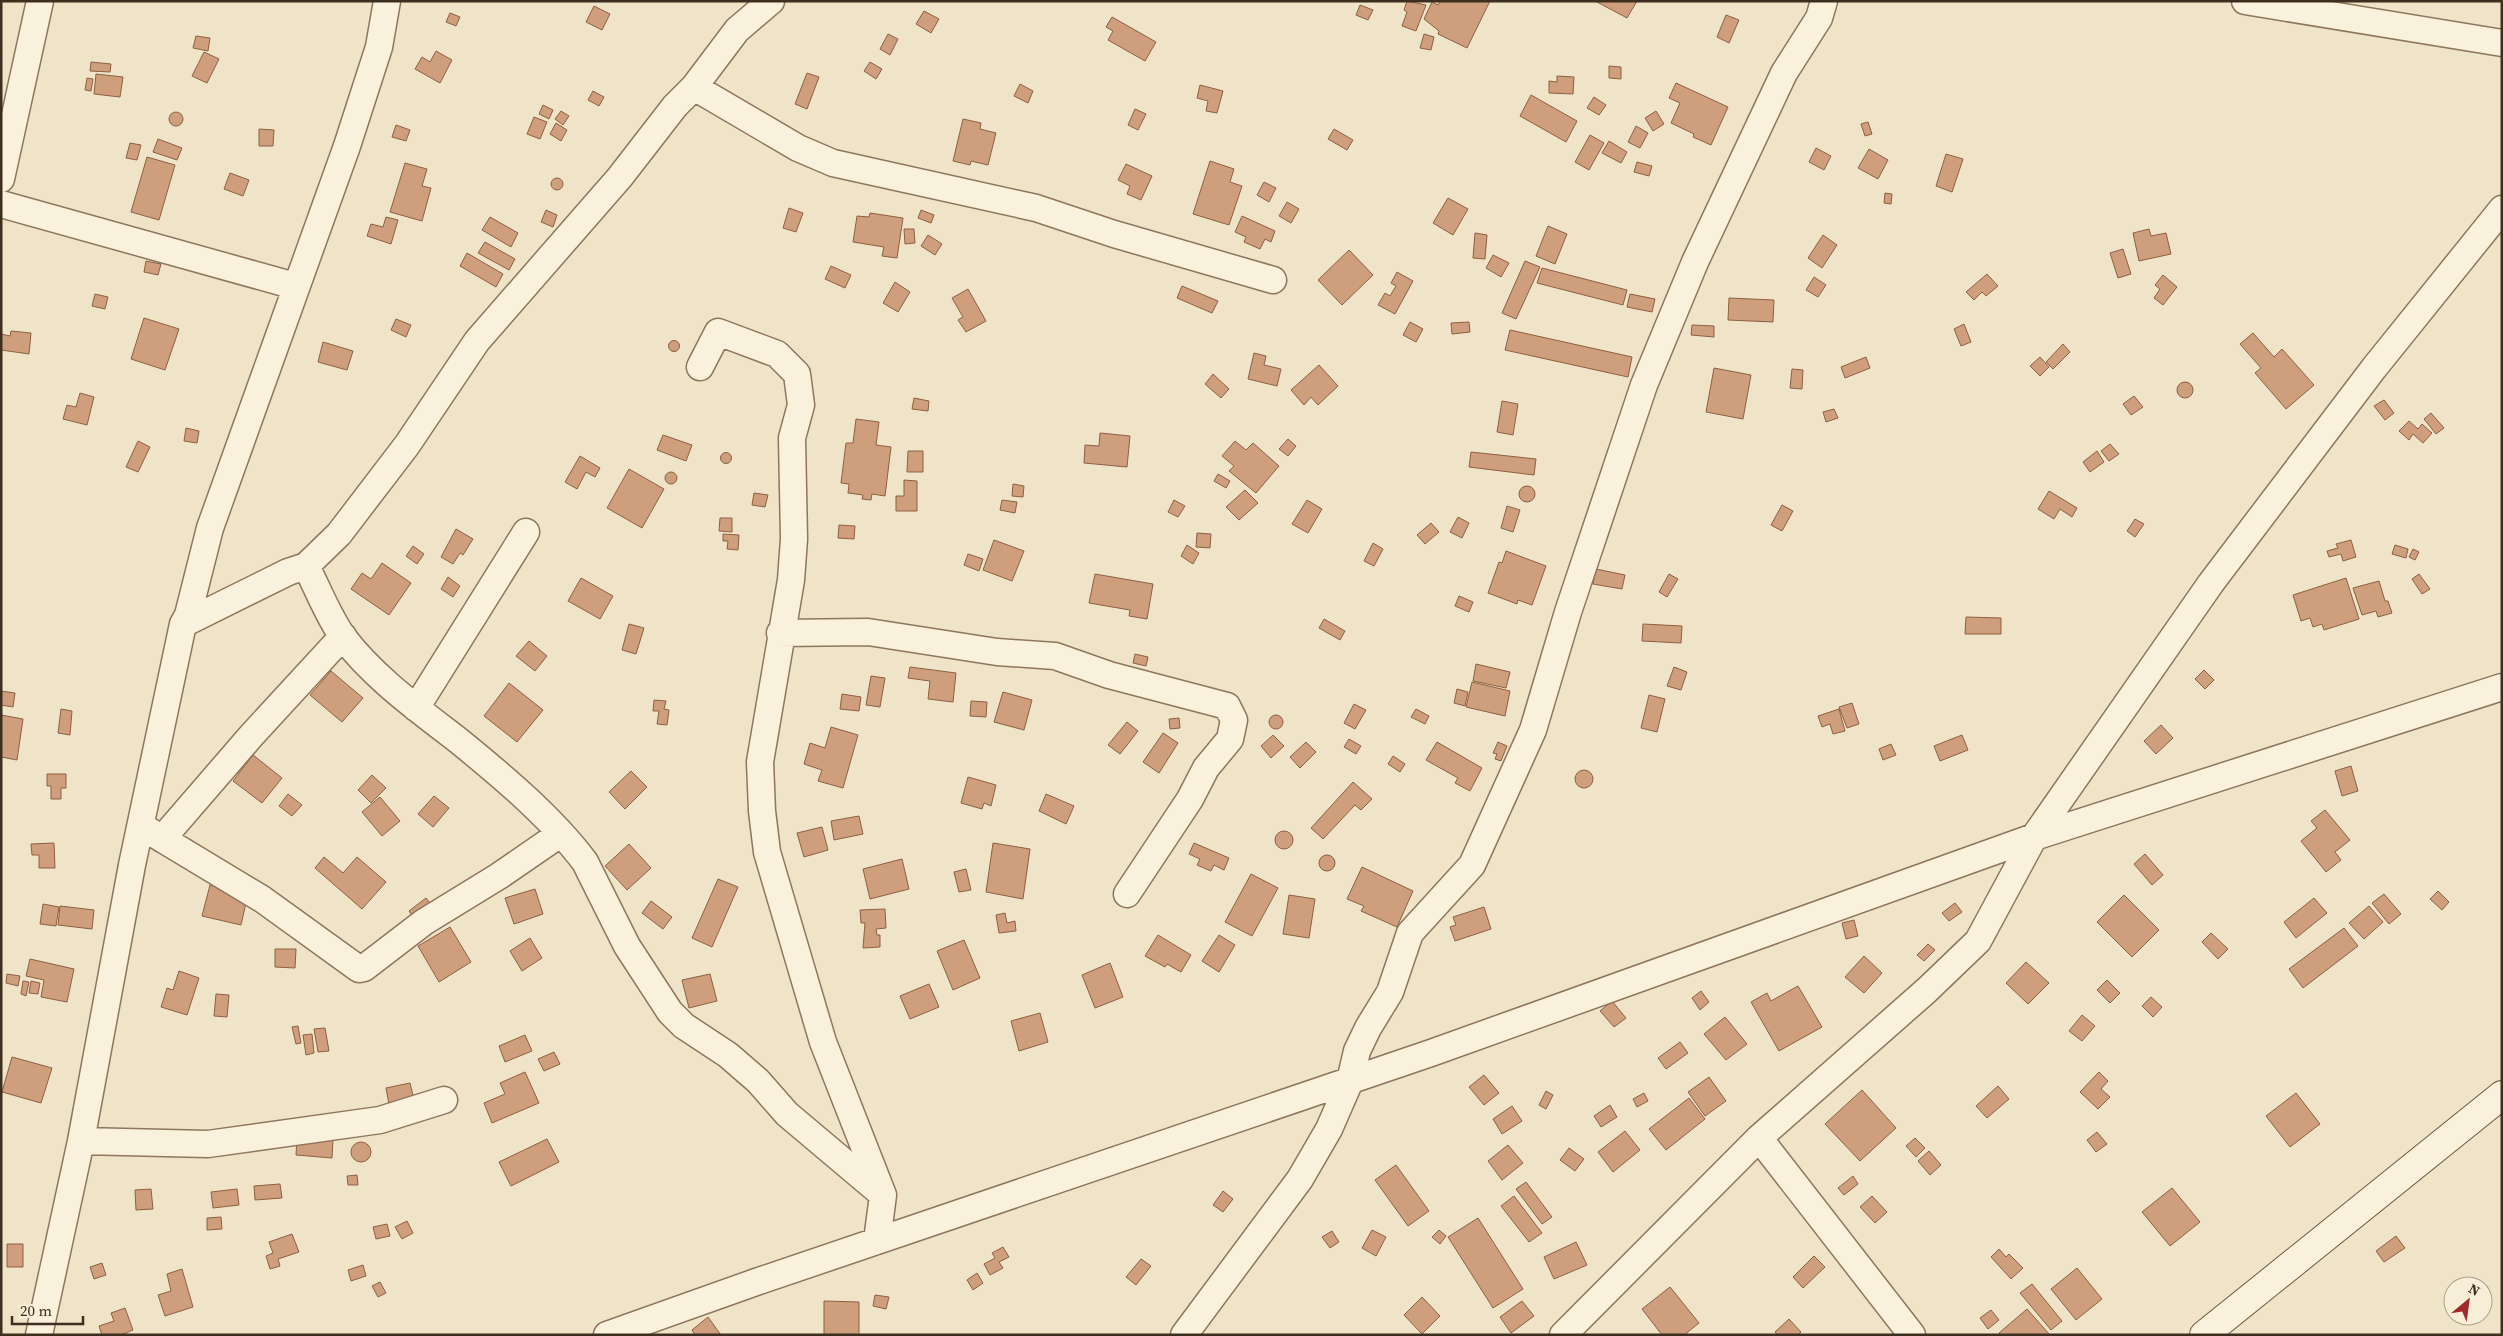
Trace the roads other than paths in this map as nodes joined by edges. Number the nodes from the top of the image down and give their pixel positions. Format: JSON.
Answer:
{"nodes":[{"id":1,"x":40,"y":1,"type":"edge"},
{"id":2,"x":387,"y":1,"type":"edge"},
{"id":3,"x":771,"y":1,"type":"edge"},
{"id":4,"x":1824,"y":1,"type":"edge"},
{"id":5,"x":2245,"y":1,"type":"edge"},
{"id":6,"x":2502,"y":42,"type":"edge"},
{"id":7,"x":694,"y":87,"type":"junction"},
{"id":8,"x":1,"y":179,"type":"edge"},
{"id":9,"x":1,"y":204,"type":"edge"},
{"id":10,"x":2502,"y":209,"type":"edge"},
{"id":11,"x":1274,"y":280,"type":"dead end"},
{"id":12,"x":295,"y":286,"type":"junction"},
{"id":13,"x":700,"y":368,"type":"dead end"},
{"id":14,"x":526,"y":532,"type":"dead end"},
{"id":15,"x":306,"y":566,"type":"junction"},
{"id":16,"x":183,"y":624,"type":"junction"},
{"id":17,"x":780,"y":633,"type":"junction"},
{"id":18,"x":342,"y":636,"type":"junction"},
{"id":19,"x":2502,"y":687,"type":"edge"},
{"id":20,"x":416,"y":708,"type":"junction"},
{"id":21,"x":151,"y":833,"type":"junction"},
{"id":22,"x":560,"y":834,"type":"junction"},
{"id":23,"x":2034,"y":837,"type":"junction"},
{"id":24,"x":1127,"y":894,"type":"dead end"},
{"id":25,"x":1350,"y":1081,"type":"junction"},
{"id":26,"x":2502,"y":1095,"type":"edge"},
{"id":27,"x":444,"y":1100,"type":"dead end"},
{"id":28,"x":1759,"y":1138,"type":"junction"},
{"id":29,"x":81,"y":1141,"type":"junction"},
{"id":30,"x":884,"y":1195,"type":"junction"},
{"id":31,"x":877,"y":1241,"type":"junction"},
{"id":32,"x":38,"y":1335,"type":"edge"},
{"id":33,"x":607,"y":1335,"type":"edge"},
{"id":34,"x":1184,"y":1335,"type":"edge"},
{"id":35,"x":1563,"y":1335,"type":"edge"},
{"id":36,"x":1912,"y":1335,"type":"edge"},
{"id":37,"x":2204,"y":1335,"type":"edge"}],
"edges":[{"from":1,"to":8,"type":"street"},
{"from":2,"to":12,"type":"street"},
{"from":3,"to":7,"type":"street"},
{"from":4,"to":25,"type":"street"},
{"from":5,"to":6,"type":"street"},
{"from":7,"to":11,"type":"street"},
{"from":7,"to":15,"type":"street"},
{"from":9,"to":12,"type":"street"},
{"from":10,"to":23,"type":"street"},
{"from":12,"to":16,"type":"street"},
{"from":13,"to":17,"type":"street"},
{"from":14,"to":20,"type":"street"},
{"from":15,"to":16,"type":"street"},
{"from":15,"to":18,"type":"street"},
{"from":16,"to":21,"type":"street"},
{"from":17,"to":24,"type":"street"},
{"from":17,"to":30,"type":"street"},
{"from":18,"to":20,"type":"street"},
{"from":18,"to":21,"type":"street"},
{"from":19,"to":23,"type":"street"},
{"from":20,"to":22,"type":"street"},
{"from":21,"to":22,"type":"street"},
{"from":21,"to":29,"type":"street"},
{"from":22,"to":30,"type":"street"},
{"from":23,"to":25,"type":"street"},
{"from":23,"to":28,"type":"street"},
{"from":25,"to":31,"type":"street"},
{"from":25,"to":34,"type":"street"},
{"from":26,"to":37,"type":"street"},
{"from":27,"to":29,"type":"street"},
{"from":28,"to":35,"type":"street"},
{"from":28,"to":36,"type":"street"},
{"from":29,"to":32,"type":"street"},
{"from":30,"to":31,"type":"street"},
{"from":31,"to":33,"type":"street"}]}
